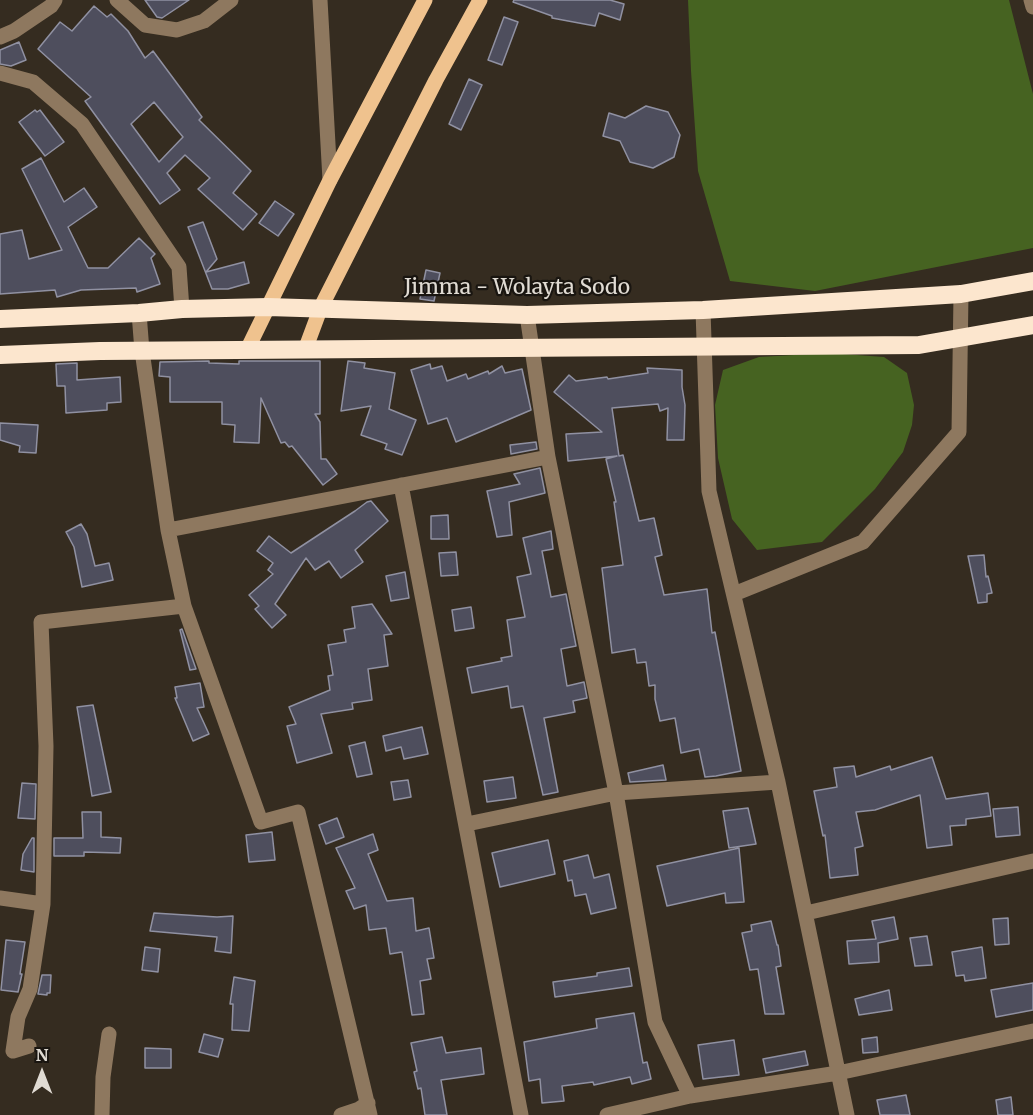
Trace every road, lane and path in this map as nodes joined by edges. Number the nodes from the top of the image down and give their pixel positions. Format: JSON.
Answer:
{"nodes":[{"id":1,"x":55,"y":0,"type":"edge"},
{"id":2,"x":117,"y":0,"type":"edge"},
{"id":3,"x":231,"y":0,"type":"edge"},
{"id":4,"x":320,"y":0,"type":"edge"},
{"id":5,"x":426,"y":0,"type":"edge"},
{"id":6,"x":480,"y":0,"type":"edge"},
{"id":7,"x":1031,"y":0,"type":"edge"},
{"id":8,"x":1033,"y":7,"type":"edge"},
{"id":9,"x":0,"y":37,"type":"edge"},
{"id":10,"x":0,"y":74,"type":"edge"},
{"id":11,"x":330,"y":180,"type":"junction"},
{"id":12,"x":1033,"y":281,"type":"edge"},
{"id":13,"x":961,"y":294,"type":"junction"},
{"id":14,"x":268,"y":307,"type":"junction"},
{"id":15,"x":321,"y":307,"type":"junction"},
{"id":16,"x":182,"y":309,"type":"junction"},
{"id":17,"x":703,"y":310,"type":"junction"},
{"id":18,"x":139,"y":313,"type":"junction"},
{"id":19,"x":527,"y":315,"type":"junction"},
{"id":20,"x":0,"y":319,"type":"edge"},
{"id":21,"x":1033,"y":325,"type":"edge"},
{"id":22,"x":960,"y":338,"type":"junction"},
{"id":23,"x":704,"y":347,"type":"junction"},
{"id":24,"x":532,"y":348,"type":"junction"},
{"id":25,"x":247,"y":350,"type":"junction"},
{"id":26,"x":305,"y":350,"type":"junction"},
{"id":27,"x":142,"y":351,"type":"junction"},
{"id":28,"x":0,"y":355,"type":"edge"},
{"id":29,"x":548,"y":457,"type":"junction"},
{"id":30,"x":401,"y":485,"type":"junction"},
{"id":31,"x":168,"y":530,"type":"junction"},
{"id":32,"x":734,"y":594,"type":"junction"},
{"id":33,"x":184,"y":606,"type":"junction"},
{"id":34,"x":778,"y":782,"type":"junction"},
{"id":35,"x":616,"y":793,"type":"junction"},
{"id":36,"x":467,"y":824,"type":"junction"},
{"id":37,"x":1033,"y":861,"type":"edge"},
{"id":38,"x":0,"y":898,"type":"edge"},
{"id":39,"x":43,"y":904,"type":"junction"},
{"id":40,"x":806,"y":913,"type":"junction"},
{"id":41,"x":1033,"y":1031,"type":"edge"},
{"id":42,"x":109,"y":1034,"type":"dead end"},
{"id":43,"x":29,"y":1046,"type":"dead end"},
{"id":44,"x":838,"y":1073,"type":"junction"},
{"id":45,"x":690,"y":1096,"type":"junction"},
{"id":46,"x":369,"y":1109,"type":"edge"},
{"id":47,"x":102,"y":1115,"type":"edge"},
{"id":48,"x":341,"y":1115,"type":"edge"},
{"id":49,"x":521,"y":1115,"type":"edge"},
{"id":50,"x":607,"y":1115,"type":"edge"},
{"id":51,"x":846,"y":1115,"type":"edge"}],
"edges":[{"from":1,"to":9,"type":"street"},
{"from":2,"to":3,"type":"street"},
{"from":4,"to":11,"type":"street"},
{"from":5,"to":11,"type":"main road"},
{"from":6,"to":15,"type":"main road"},
{"from":7,"to":8,"type":"street"},
{"from":10,"to":16,"type":"street"},
{"from":11,"to":14,"type":"main road"},
{"from":12,"to":13,"type":"highway","name":"Jimma - Wolayta Sodo"},
{"from":13,"to":17,"type":"highway","name":"Jimma - Wolayta Sodo"},
{"from":13,"to":22,"type":"street"},
{"from":14,"to":15,"type":"highway","name":"Jimma - Wolayta Sodo"},
{"from":14,"to":16,"type":"highway","name":"Jimma - Wolayta Sodo"},
{"from":14,"to":25,"type":"main road"},
{"from":15,"to":19,"type":"highway","name":"Jimma - Wolayta Sodo"},
{"from":15,"to":26,"type":"main road"},
{"from":16,"to":18,"type":"highway","name":"Jimma - Wolayta Sodo"},
{"from":17,"to":19,"type":"highway","name":"Jimma - Wolayta Sodo"},
{"from":17,"to":23,"type":"street"},
{"from":18,"to":20,"type":"highway","name":"Jimma - Wolayta Sodo"},
{"from":18,"to":27,"type":"street"},
{"from":19,"to":24,"type":"street"},
{"from":21,"to":22,"type":"highway"},
{"from":22,"to":23,"type":"highway"},
{"from":22,"to":32,"type":"street"},
{"from":23,"to":24,"type":"highway"},
{"from":23,"to":32,"type":"street"},
{"from":24,"to":26,"type":"highway"},
{"from":24,"to":29,"type":"street"},
{"from":25,"to":26,"type":"highway"},
{"from":25,"to":27,"type":"highway"},
{"from":27,"to":28,"type":"highway"},
{"from":27,"to":31,"type":"street"},
{"from":29,"to":30,"type":"street"},
{"from":29,"to":35,"type":"street"},
{"from":30,"to":31,"type":"street"},
{"from":30,"to":36,"type":"street"},
{"from":31,"to":33,"type":"street"},
{"from":32,"to":34,"type":"street"},
{"from":33,"to":39,"type":"street"},
{"from":33,"to":46,"type":"street"},
{"from":34,"to":35,"type":"street"},
{"from":34,"to":40,"type":"street"},
{"from":35,"to":36,"type":"street"},
{"from":35,"to":45,"type":"street"},
{"from":36,"to":49,"type":"street"},
{"from":37,"to":40,"type":"street"},
{"from":38,"to":39,"type":"street"},
{"from":39,"to":43,"type":"street"},
{"from":40,"to":44,"type":"street"},
{"from":41,"to":44,"type":"street"},
{"from":42,"to":47,"type":"street"},
{"from":44,"to":45,"type":"street"},
{"from":44,"to":51,"type":"street"},
{"from":45,"to":50,"type":"street"},
{"from":46,"to":48,"type":"street"}]}
